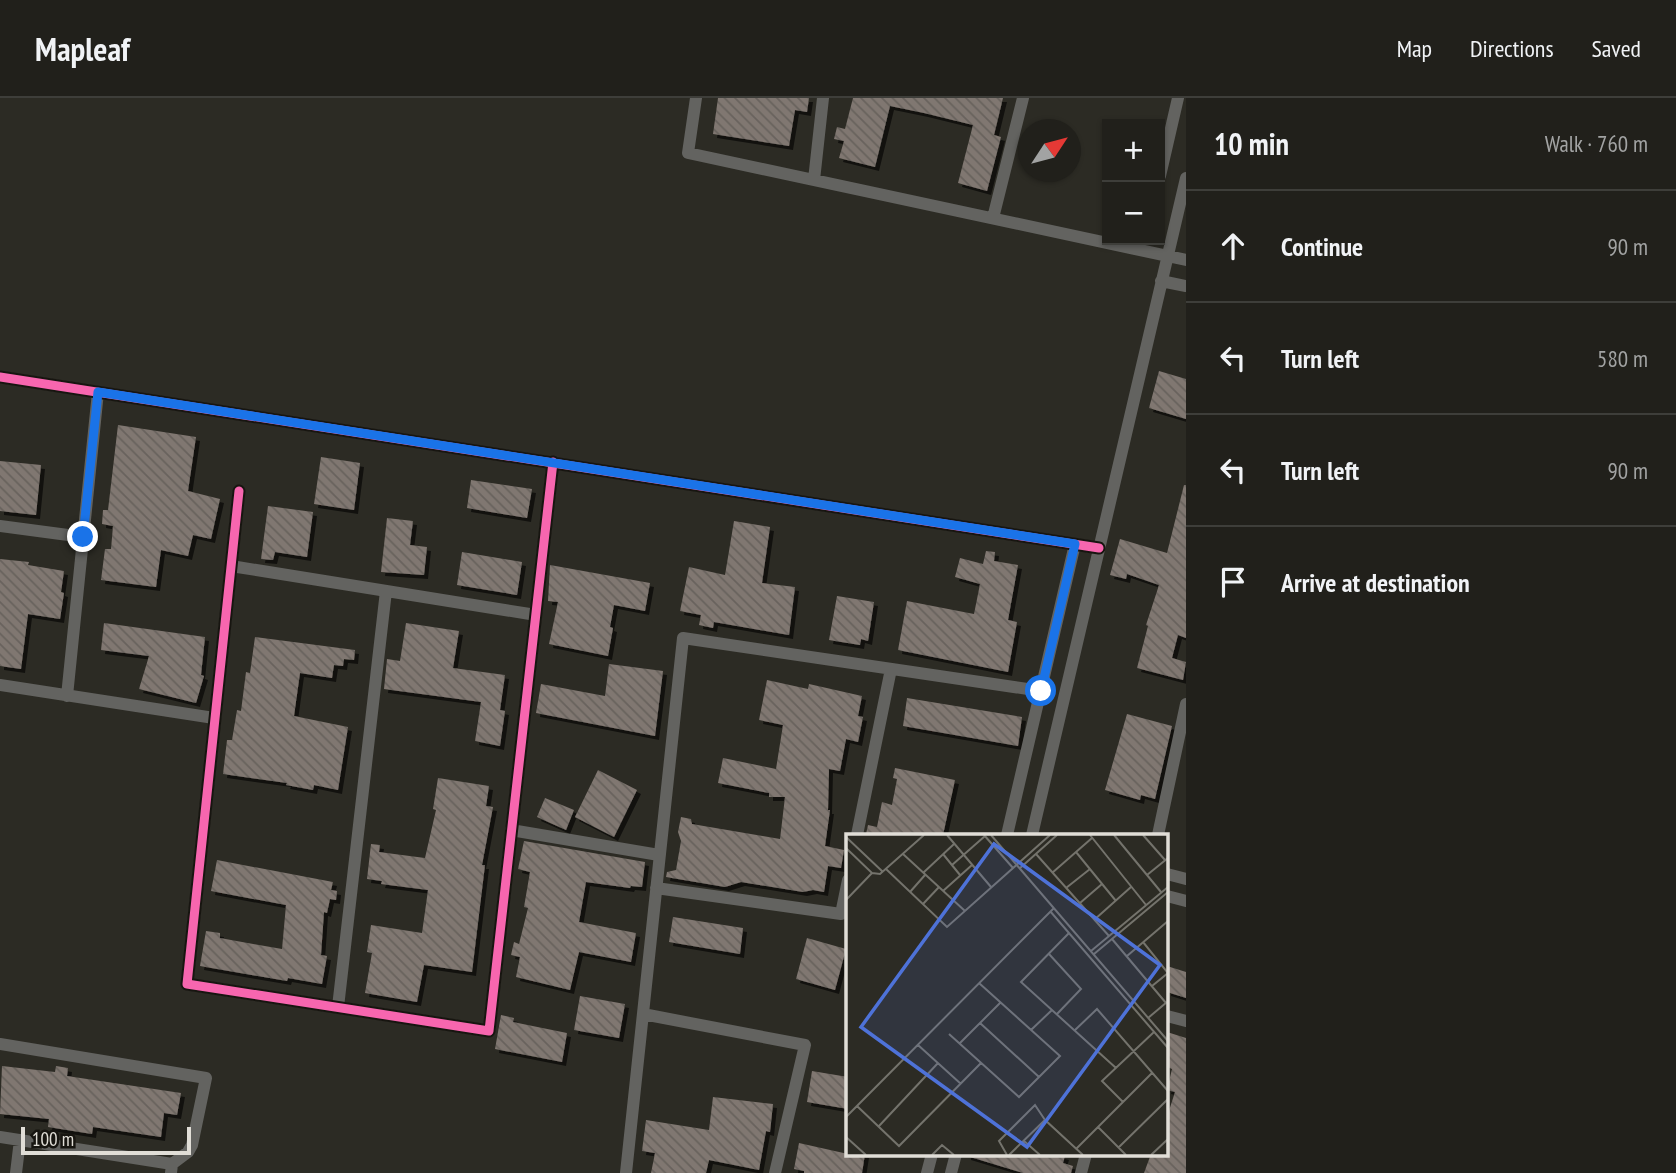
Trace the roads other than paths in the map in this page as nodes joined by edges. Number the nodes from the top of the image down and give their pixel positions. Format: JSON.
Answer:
{"nodes":[{"id":1,"x":695,"y":98,"type":"edge"},
{"id":2,"x":823,"y":98,"type":"edge"},
{"id":3,"x":1023,"y":98,"type":"edge"},
{"id":4,"x":1178,"y":98,"type":"edge"},
{"id":5,"x":1165,"y":154,"type":"edge"},
{"id":6,"x":1186,"y":178,"type":"edge"},
{"id":7,"x":814,"y":180,"type":"junction"},
{"id":8,"x":993,"y":218,"type":"junction"},
{"id":9,"x":1102,"y":237,"type":"edge"},
{"id":10,"x":1144,"y":245,"type":"edge"},
{"id":11,"x":1167,"y":256,"type":"junction"},
{"id":12,"x":1186,"y":260,"type":"edge"},
{"id":13,"x":1161,"y":281,"type":"junction"},
{"id":14,"x":1186,"y":286,"type":"edge"},
{"id":15,"x":0,"y":377,"type":"edge"},
{"id":16,"x":98,"y":392,"type":"junction"},
{"id":17,"x":553,"y":462,"type":"junction"},
{"id":18,"x":239,"y":491,"type":"dead end"},
{"id":19,"x":0,"y":526,"type":"edge"},
{"id":20,"x":83,"y":537,"type":"junction"},
{"id":21,"x":1075,"y":544,"type":"junction"},
{"id":22,"x":1099,"y":548,"type":"junction"},
{"id":23,"x":231,"y":566,"type":"junction"},
{"id":24,"x":386,"y":591,"type":"junction"},
{"id":25,"x":536,"y":615,"type":"junction"},
{"id":26,"x":891,"y":669,"type":"junction"},
{"id":27,"x":0,"y":685,"type":"edge"},
{"id":28,"x":1041,"y":691,"type":"junction"},
{"id":29,"x":67,"y":696,"type":"junction"},
{"id":30,"x":1186,"y":704,"type":"edge"},
{"id":31,"x":214,"y":718,"type":"junction"},
{"id":32,"x":1180,"y":756,"type":"edge"},
{"id":33,"x":511,"y":830,"type":"junction"},
{"id":34,"x":857,"y":834,"type":"edge"},
{"id":35,"x":1007,"y":834,"type":"edge"},
{"id":36,"x":1032,"y":834,"type":"edge"},
{"id":37,"x":1158,"y":834,"type":"edge"},
{"id":38,"x":659,"y":855,"type":"junction"},
{"id":39,"x":1168,"y":874,"type":"edge"},
{"id":40,"x":1186,"y":878,"type":"edge"},
{"id":41,"x":656,"y":888,"type":"junction"},
{"id":42,"x":846,"y":890,"type":"edge"},
{"id":43,"x":1168,"y":896,"type":"edge"},
{"id":44,"x":1186,"y":901,"type":"edge"},
{"id":45,"x":338,"y":1007,"type":"junction"},
{"id":46,"x":643,"y":1014,"type":"junction"},
{"id":47,"x":1168,"y":1016,"type":"edge"},
{"id":48,"x":1186,"y":1021,"type":"edge"},
{"id":49,"x":0,"y":1044,"type":"edge"},
{"id":50,"x":0,"y":1137,"type":"edge"},
{"id":51,"x":20,"y":1140,"type":"junction"},
{"id":52,"x":931,"y":1156,"type":"edge"},
{"id":53,"x":955,"y":1156,"type":"edge"},
{"id":54,"x":1085,"y":1156,"type":"edge"},
{"id":55,"x":171,"y":1168,"type":"edge"},
{"id":56,"x":16,"y":1173,"type":"edge"},
{"id":57,"x":626,"y":1173,"type":"edge"},
{"id":58,"x":775,"y":1173,"type":"edge"},
{"id":59,"x":927,"y":1173,"type":"edge"},
{"id":60,"x":951,"y":1173,"type":"edge"},
{"id":61,"x":1081,"y":1173,"type":"edge"}],
"edges":[{"from":1,"to":7,"type":"street"},
{"from":2,"to":7,"type":"street"},
{"from":3,"to":8,"type":"street"},
{"from":4,"to":5,"type":"street"},
{"from":6,"to":11,"type":"street"},
{"from":7,"to":8,"type":"street"},
{"from":8,"to":9,"type":"street"},
{"from":10,"to":11,"type":"street"},
{"from":11,"to":12,"type":"street"},
{"from":11,"to":13,"type":"street"},
{"from":13,"to":14,"type":"street"},
{"from":13,"to":22,"type":"street"},
{"from":15,"to":16,"type":"street"},
{"from":16,"to":17,"type":"street"},
{"from":16,"to":20,"type":"street"},
{"from":17,"to":21,"type":"street"},
{"from":17,"to":25,"type":"street"},
{"from":18,"to":23,"type":"street"},
{"from":19,"to":20,"type":"street"},
{"from":20,"to":29,"type":"street"},
{"from":21,"to":22,"type":"street"},
{"from":21,"to":28,"type":"street"},
{"from":22,"to":36,"type":"street"},
{"from":23,"to":24,"type":"street"},
{"from":23,"to":31,"type":"street"},
{"from":24,"to":25,"type":"street"},
{"from":24,"to":45,"type":"street"},
{"from":25,"to":33,"type":"street"},
{"from":26,"to":28,"type":"street"},
{"from":26,"to":34,"type":"street"},
{"from":26,"to":38,"type":"street"},
{"from":27,"to":29,"type":"street"},
{"from":28,"to":35,"type":"street"},
{"from":29,"to":31,"type":"street"},
{"from":30,"to":32,"type":"street"},
{"from":31,"to":45,"type":"street"},
{"from":32,"to":37,"type":"street"},
{"from":33,"to":38,"type":"street"},
{"from":33,"to":45,"type":"street"},
{"from":38,"to":41,"type":"street"},
{"from":39,"to":40,"type":"street"},
{"from":41,"to":42,"type":"street"},
{"from":41,"to":46,"type":"street"},
{"from":43,"to":44,"type":"street"},
{"from":46,"to":57,"type":"street"},
{"from":46,"to":58,"type":"street"},
{"from":47,"to":48,"type":"street"},
{"from":49,"to":55,"type":"street"},
{"from":50,"to":51,"type":"street"},
{"from":51,"to":55,"type":"street"},
{"from":51,"to":56,"type":"street"},
{"from":52,"to":59,"type":"street"},
{"from":53,"to":60,"type":"street"},
{"from":54,"to":61,"type":"street"}]}
